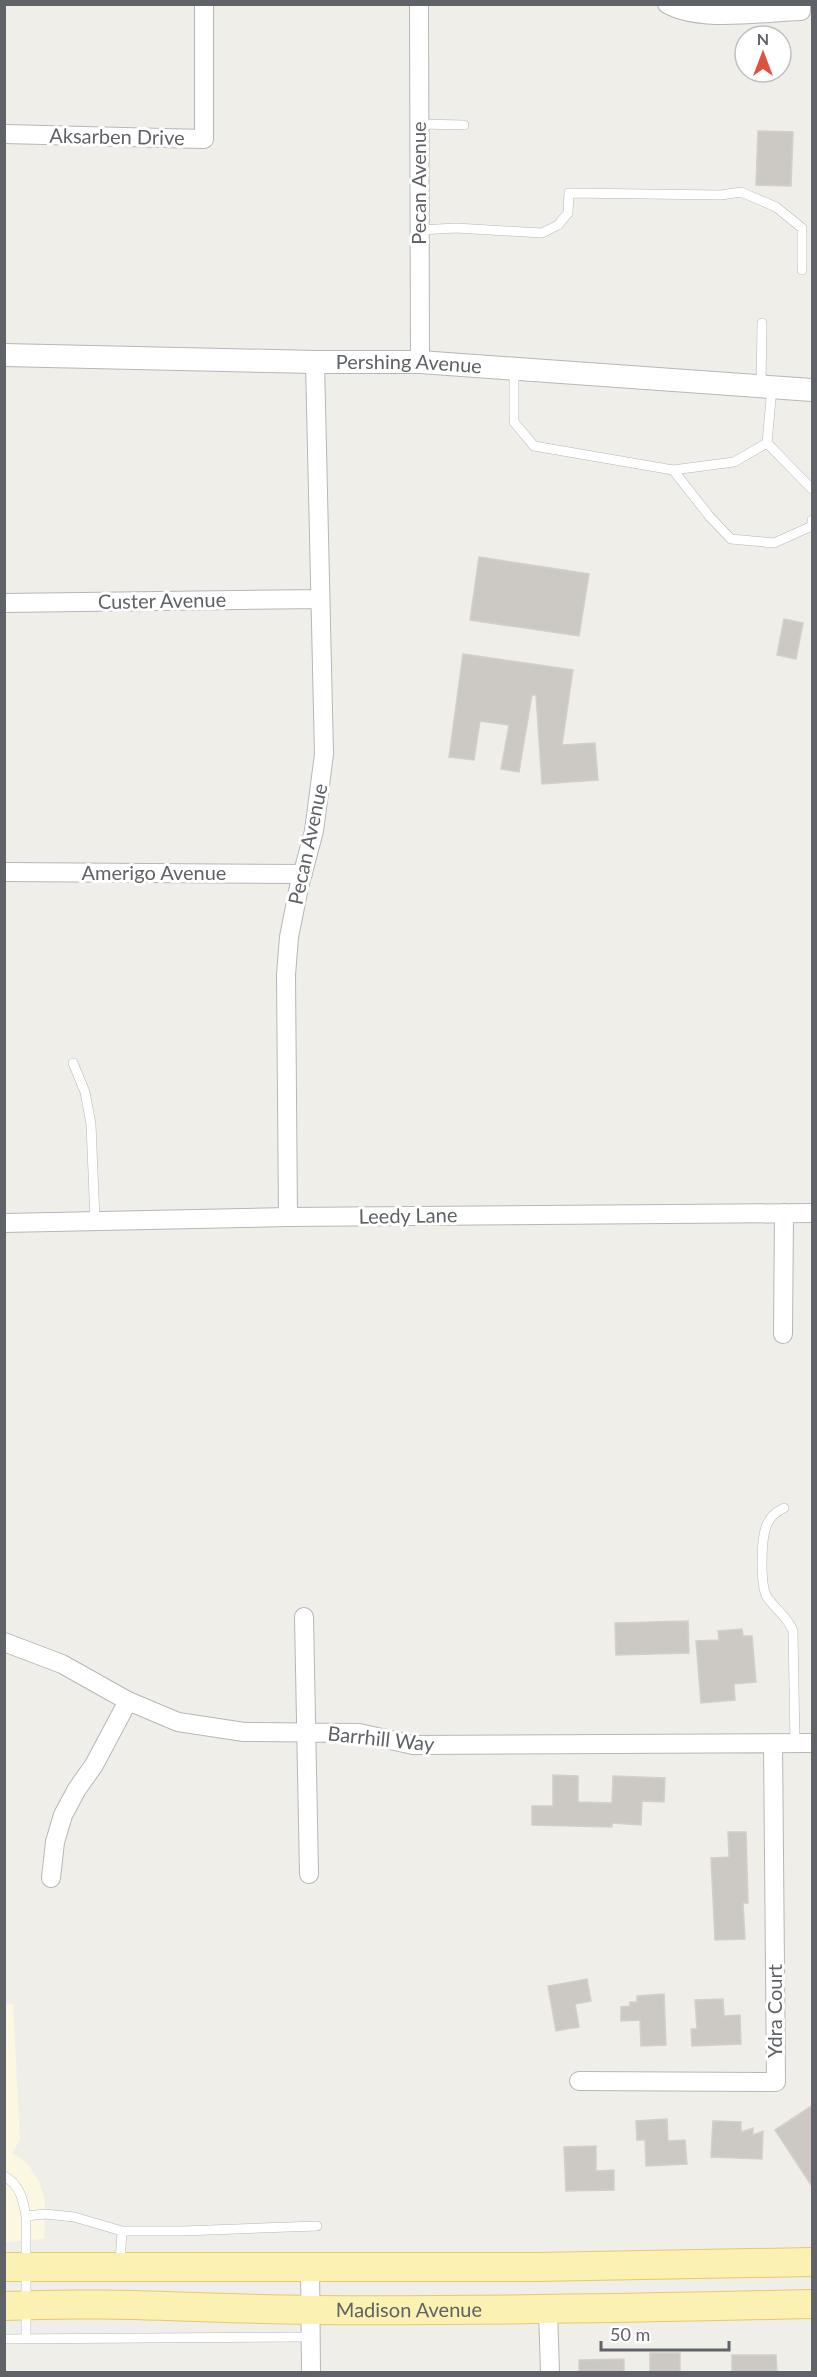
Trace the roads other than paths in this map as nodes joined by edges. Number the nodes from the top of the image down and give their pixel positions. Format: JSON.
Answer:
{"nodes":[{"id":1,"x":204,"y":4,"type":"edge"},
{"id":2,"x":419,"y":4,"type":"edge"},
{"id":3,"x":667,"y":4,"type":"edge"},
{"id":4,"x":801,"y":4,"type":"edge"},
{"id":5,"x":419,"y":124,"type":"junction"},
{"id":6,"x":464,"y":125,"type":"dead end"},
{"id":7,"x":4,"y":134,"type":"edge"},
{"id":8,"x":419,"y":230,"type":"junction"},
{"id":9,"x":802,"y":270,"type":"dead end"},
{"id":10,"x":762,"y":323,"type":"dead end"},
{"id":11,"x":4,"y":355,"type":"edge"},
{"id":12,"x":315,"y":362,"type":"junction"},
{"id":13,"x":420,"y":362,"type":"junction"},
{"id":14,"x":514,"y":368,"type":"junction"},
{"id":15,"x":766,"y":386,"type":"junction"},
{"id":16,"x":813,"y":390,"type":"edge"},
{"id":17,"x":767,"y":443,"type":"junction"},
{"id":18,"x":673,"y":470,"type":"junction"},
{"id":19,"x":813,"y":489,"type":"edge"},
{"id":20,"x":812,"y":524,"type":"edge"},
{"id":21,"x":320,"y":599,"type":"junction"},
{"id":22,"x":4,"y":603,"type":"edge"},
{"id":23,"x":4,"y":872,"type":"edge"},
{"id":24,"x":303,"y":874,"type":"junction"},
{"id":25,"x":73,"y":1062,"type":"dead end"},
{"id":26,"x":784,"y":1213,"type":"junction"},
{"id":27,"x":813,"y":1213,"type":"edge"},
{"id":28,"x":288,"y":1217,"type":"junction"},
{"id":29,"x":95,"y":1221,"type":"junction"},
{"id":30,"x":4,"y":1223,"type":"edge"},
{"id":31,"x":783,"y":1334,"type":"dead end"},
{"id":32,"x":784,"y":1508,"type":"dead end"},
{"id":33,"x":304,"y":1617,"type":"dead end"},
{"id":34,"x":4,"y":1641,"type":"edge"},
{"id":35,"x":128,"y":1701,"type":"junction"},
{"id":36,"x":306,"y":1732,"type":"junction"},
{"id":37,"x":773,"y":1743,"type":"junction"},
{"id":38,"x":804,"y":1743,"type":"edge"},
{"id":39,"x":309,"y":1874,"type":"dead end"},
{"id":40,"x":51,"y":1878,"type":"dead end"},
{"id":41,"x":579,"y":2081,"type":"dead end"},
{"id":42,"x":4,"y":2176,"type":"edge"},
{"id":43,"x":26,"y":2216,"type":"junction"},
{"id":44,"x":317,"y":2226,"type":"dead end"},
{"id":45,"x":122,"y":2231,"type":"junction"},
{"id":46,"x":813,"y":2262,"type":"edge"},
{"id":47,"x":119,"y":2266,"type":"junction"},
{"id":48,"x":310,"y":2266,"type":"junction"},
{"id":49,"x":15,"y":2267,"type":"edge"},
{"id":50,"x":813,"y":2304,"type":"edge"},
{"id":51,"x":15,"y":2306,"type":"edge"},
{"id":52,"x":548,"y":2310,"type":"junction"},
{"id":53,"x":310,"y":2324,"type":"junction"},
{"id":54,"x":4,"y":2338,"type":"edge"},
{"id":55,"x":26,"y":2338,"type":"junction"},
{"id":56,"x":311,"y":2373,"type":"edge"},
{"id":57,"x":550,"y":2373,"type":"edge"}],
"edges":[{"from":1,"to":7,"type":"street","name":"Aksarben Drive"},
{"from":2,"to":5,"type":"street","name":"Pecan Avenue"},
{"from":3,"to":4,"type":"street"},
{"from":5,"to":6,"type":"lane"},
{"from":5,"to":8,"type":"street","name":"Pecan Avenue"},
{"from":8,"to":9,"type":"lane"},
{"from":8,"to":13,"type":"street","name":"Pecan Avenue"},
{"from":10,"to":15,"type":"lane"},
{"from":11,"to":12,"type":"street","name":"Pershing Avenue"},
{"from":12,"to":13,"type":"street","name":"Pershing Avenue"},
{"from":12,"to":21,"type":"street","name":"Pecan Avenue"},
{"from":13,"to":14,"type":"street","name":"Pershing Avenue"},
{"from":14,"to":15,"type":"street","name":"Pershing Avenue"},
{"from":14,"to":18,"type":"lane"},
{"from":15,"to":16,"type":"street","name":"Pershing Avenue"},
{"from":15,"to":17,"type":"lane"},
{"from":17,"to":18,"type":"lane"},
{"from":17,"to":19,"type":"lane"},
{"from":18,"to":20,"type":"lane"},
{"from":21,"to":22,"type":"street","name":"Custer Avenue"},
{"from":21,"to":24,"type":"street","name":"Pecan Avenue"},
{"from":23,"to":24,"type":"street","name":"Amerigo Avenue"},
{"from":24,"to":28,"type":"street","name":"Pecan Avenue"},
{"from":25,"to":29,"type":"lane"},
{"from":26,"to":27,"type":"street","name":"Leedy Lane"},
{"from":26,"to":28,"type":"street","name":"Leedy Lane"},
{"from":26,"to":31,"type":"street"},
{"from":28,"to":29,"type":"street","name":"Leedy Lane"},
{"from":29,"to":30,"type":"street","name":"Leedy Lane"},
{"from":32,"to":38,"type":"lane"},
{"from":33,"to":36,"type":"street"},
{"from":34,"to":35,"type":"street","name":"Barrhill Way"},
{"from":35,"to":36,"type":"street","name":"Barrhill Way"},
{"from":35,"to":40,"type":"street"},
{"from":36,"to":37,"type":"street","name":"Barrhill Way"},
{"from":36,"to":39,"type":"street"},
{"from":37,"to":38,"type":"street","name":"Barrhill Way"},
{"from":37,"to":41,"type":"street","name":"Ydra Court"},
{"from":42,"to":43,"type":"lane"},
{"from":43,"to":45,"type":"lane"},
{"from":43,"to":49,"type":"lane"},
{"from":44,"to":45,"type":"lane"},
{"from":45,"to":47,"type":"lane"},
{"from":46,"to":48,"type":"main road"},
{"from":47,"to":48,"type":"main road"},
{"from":47,"to":49,"type":"main road"},
{"from":48,"to":53,"type":"street"},
{"from":49,"to":51,"type":"lane"},
{"from":50,"to":52,"type":"main road","name":"Madison Avenue"},
{"from":51,"to":53,"type":"main road","name":"Madison Avenue"},
{"from":51,"to":55,"type":"lane"},
{"from":52,"to":53,"type":"main road","name":"Madison Avenue"},
{"from":52,"to":57,"type":"street"},
{"from":53,"to":55,"type":"lane"},
{"from":53,"to":56,"type":"street"},
{"from":54,"to":55,"type":"lane"}]}
